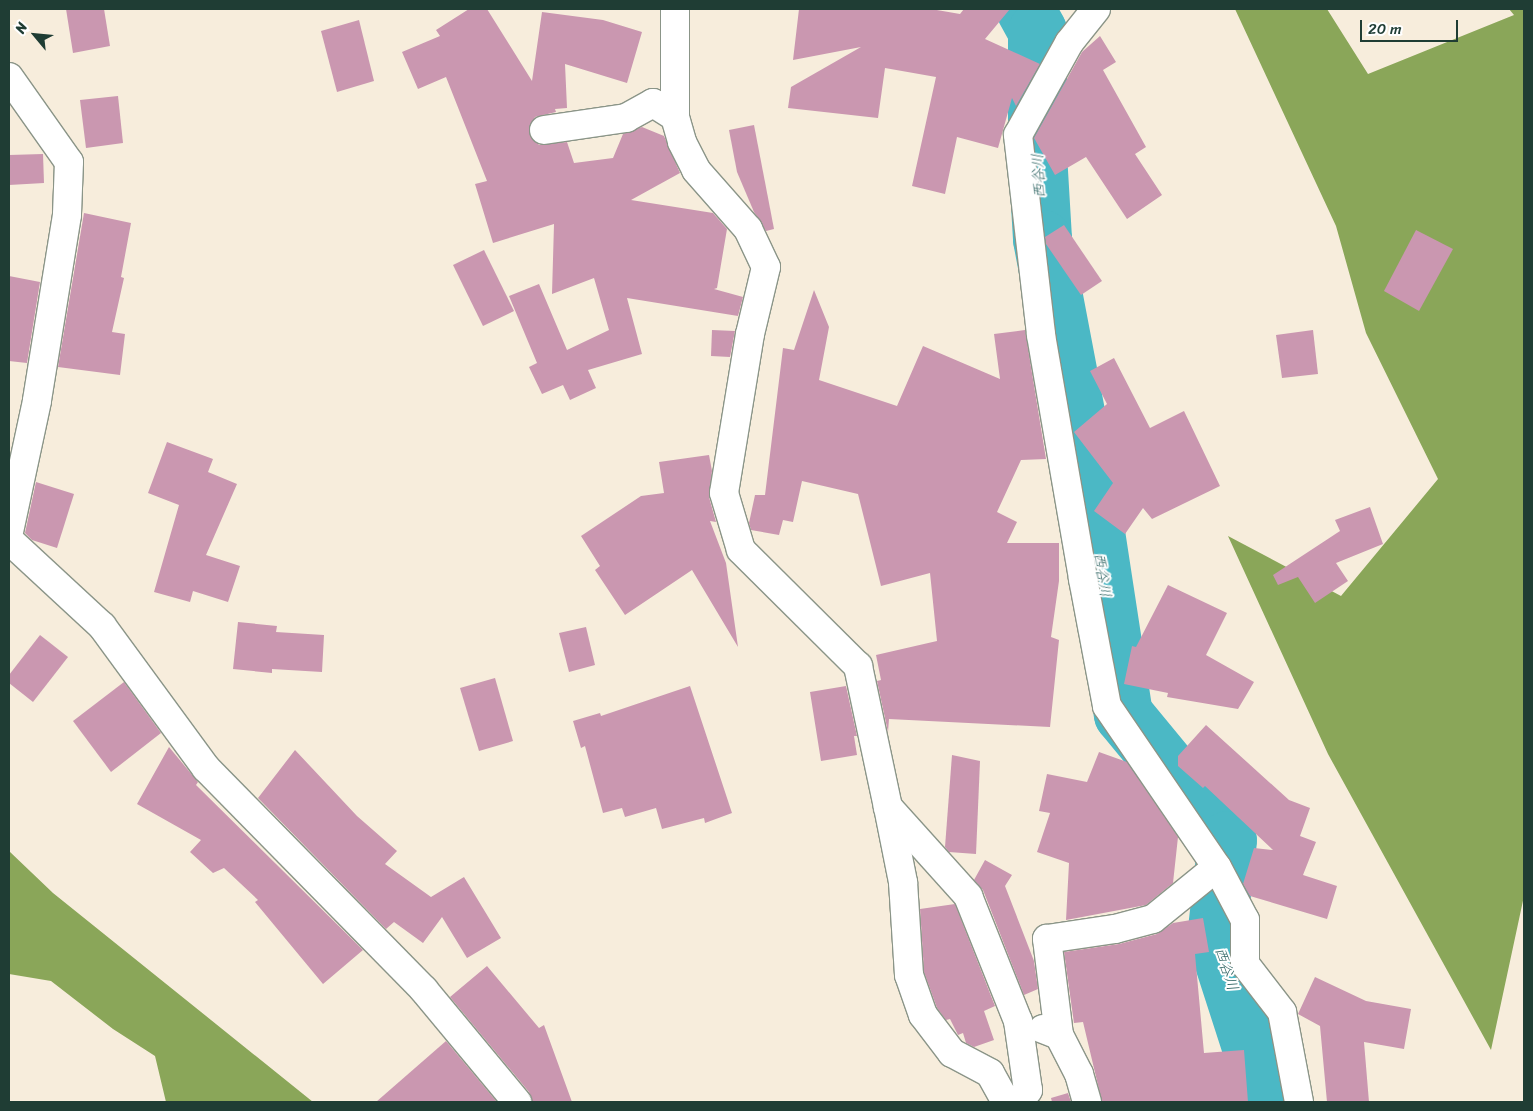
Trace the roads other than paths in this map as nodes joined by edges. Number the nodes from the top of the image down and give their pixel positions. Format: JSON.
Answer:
{"nodes":[{"id":1,"x":675,"y":9,"type":"edge"},
{"id":2,"x":1096,"y":9,"type":"edge"},
{"id":3,"x":9,"y":77,"type":"edge"},
{"id":4,"x":675,"y":117,"type":"junction"},
{"id":5,"x":544,"y":130,"type":"dead end"},
{"id":6,"x":9,"y":532,"type":"edge"},
{"id":7,"x":9,"y":540,"type":"edge"},
{"id":8,"x":888,"y":807,"type":"junction"},
{"id":9,"x":1217,"y":867,"type":"junction"},
{"id":10,"x":1018,"y":1020,"type":"junction"},
{"id":11,"x":1059,"y":1035,"type":"junction"},
{"id":12,"x":517,"y":1102,"type":"edge"},
{"id":13,"x":1087,"y":1102,"type":"edge"},
{"id":14,"x":1299,"y":1102,"type":"edge"}],
"edges":[{"from":1,"to":4,"type":"street"},
{"from":2,"to":9,"type":"street"},
{"from":3,"to":6,"type":"street"},
{"from":4,"to":5,"type":"street"},
{"from":4,"to":8,"type":"street"},
{"from":7,"to":12,"type":"street"},
{"from":8,"to":10,"type":"street"},
{"from":8,"to":10,"type":"street"},
{"from":9,"to":11,"type":"street"},
{"from":9,"to":14,"type":"street"},
{"from":10,"to":11,"type":"street"},
{"from":11,"to":13,"type":"street"}]}
